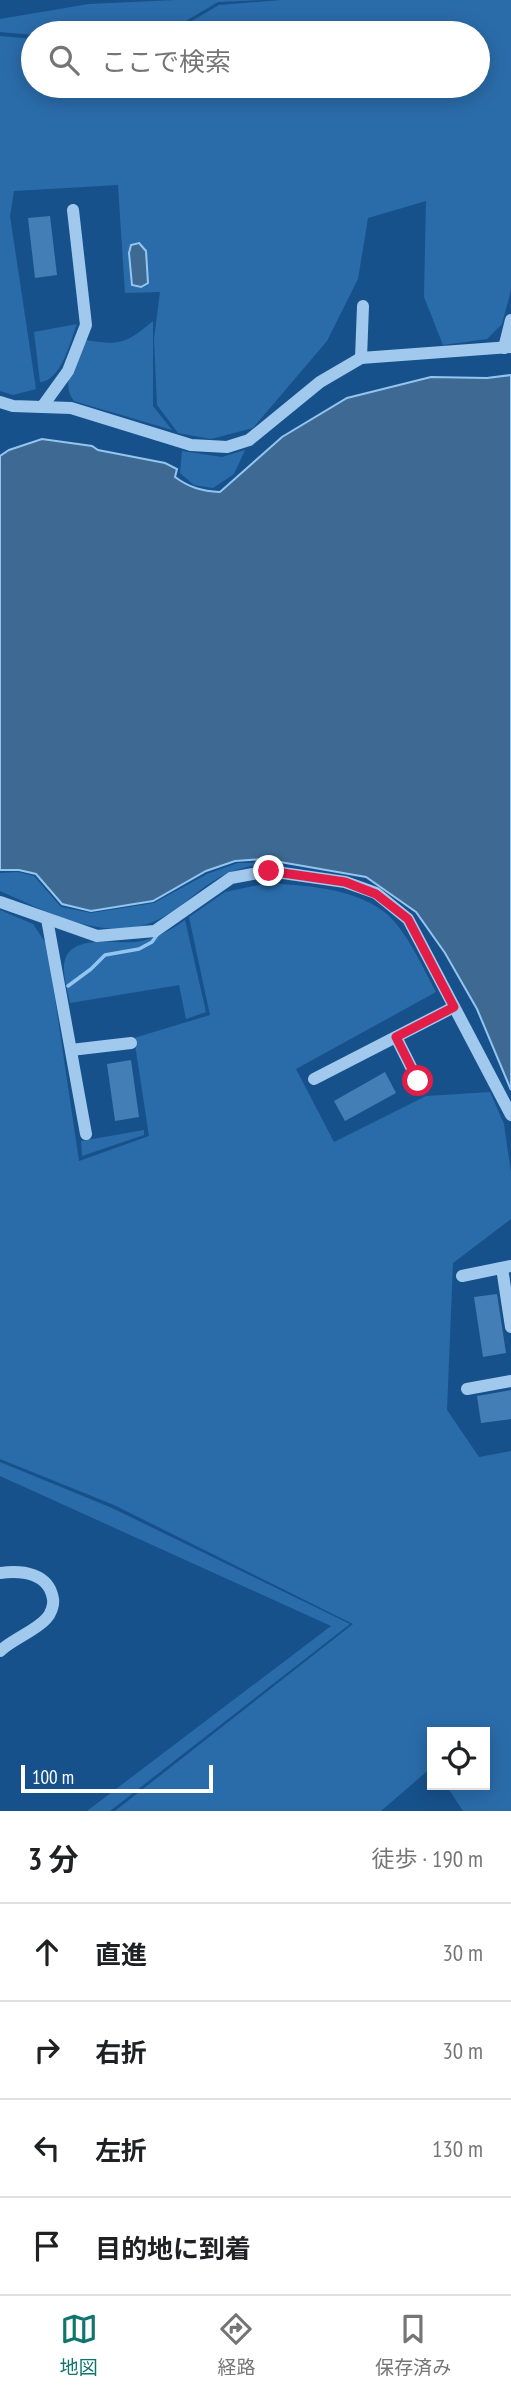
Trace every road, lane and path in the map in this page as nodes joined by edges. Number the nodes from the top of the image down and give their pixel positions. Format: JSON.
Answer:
{"nodes":[{"id":1,"x":73,"y":210,"type":"dead end"},
{"id":2,"x":363,"y":306,"type":"dead end"},
{"id":3,"x":511,"y":320,"type":"edge"},
{"id":4,"x":507,"y":347,"type":"edge"},
{"id":5,"x":361,"y":358,"type":"junction"},
{"id":6,"x":0,"y":402,"type":"edge"},
{"id":7,"x":42,"y":407,"type":"junction"},
{"id":8,"x":0,"y":902,"type":"edge"},
{"id":9,"x":47,"y":919,"type":"junction"},
{"id":10,"x":454,"y":1007,"type":"junction"},
{"id":11,"x":396,"y":1037,"type":"junction"},
{"id":12,"x":131,"y":1043,"type":"dead end"},
{"id":13,"x":71,"y":1050,"type":"junction"},
{"id":14,"x":314,"y":1079,"type":"dead end"},
{"id":15,"x":418,"y":1081,"type":"dead end"},
{"id":16,"x":511,"y":1115,"type":"edge"},
{"id":17,"x":86,"y":1134,"type":"dead end"},
{"id":18,"x":506,"y":1267,"type":"edge"},
{"id":19,"x":463,"y":1276,"type":"dead end"},
{"id":20,"x":511,"y":1326,"type":"edge"},
{"id":21,"x":511,"y":1381,"type":"edge"},
{"id":22,"x":467,"y":1389,"type":"dead end"},
{"id":23,"x":0,"y":1573,"type":"edge"},
{"id":24,"x":0,"y":1651,"type":"edge"}],
"edges":[{"from":1,"to":7,"type":"street"},
{"from":2,"to":5,"type":"street"},
{"from":3,"to":4,"type":"street"},
{"from":4,"to":5,"type":"street"},
{"from":5,"to":7,"type":"street"},
{"from":6,"to":7,"type":"street"},
{"from":8,"to":9,"type":"street"},
{"from":9,"to":10,"type":"street"},
{"from":9,"to":13,"type":"street"},
{"from":10,"to":11,"type":"street"},
{"from":10,"to":16,"type":"street"},
{"from":11,"to":14,"type":"street"},
{"from":11,"to":15,"type":"street"},
{"from":12,"to":13,"type":"street"},
{"from":13,"to":17,"type":"street"},
{"from":18,"to":19,"type":"street"},
{"from":18,"to":20,"type":"street"},
{"from":21,"to":22,"type":"street"},
{"from":23,"to":24,"type":"street"}]}
